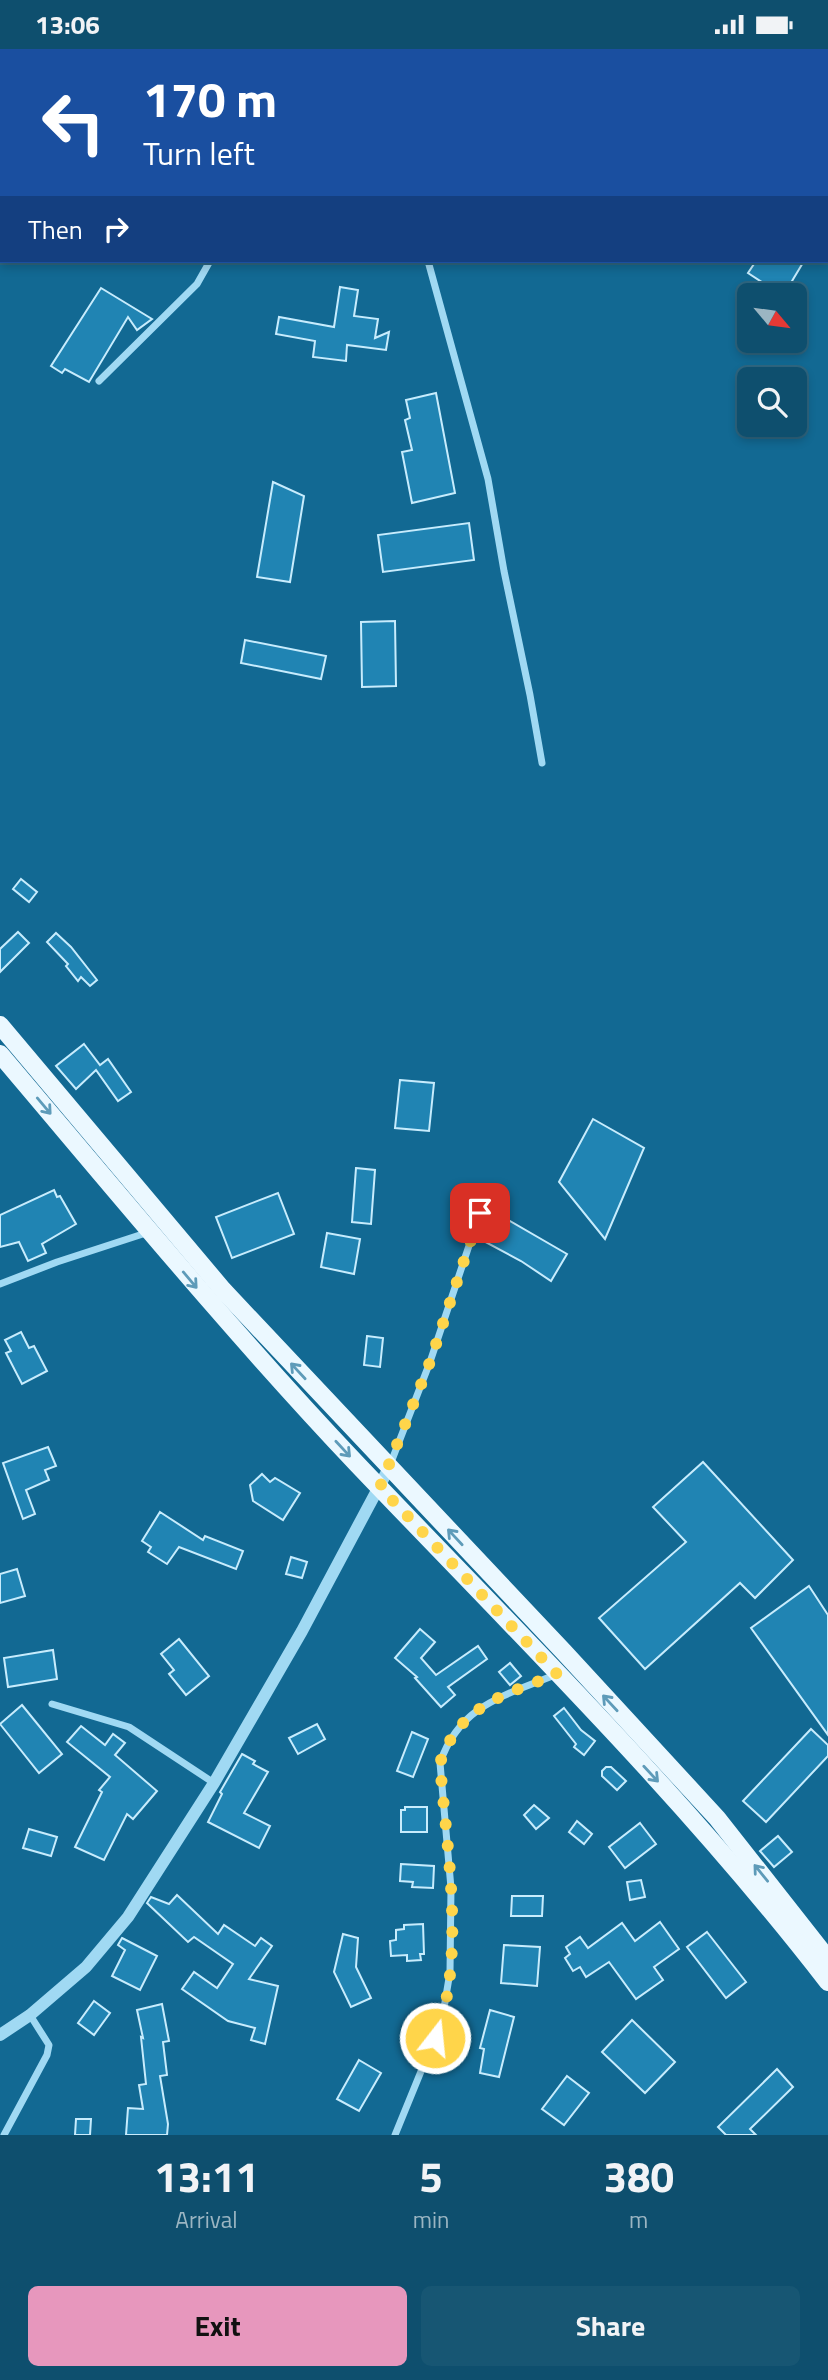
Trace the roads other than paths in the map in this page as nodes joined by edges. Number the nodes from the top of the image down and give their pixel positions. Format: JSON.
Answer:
{"nodes":[{"id":1,"x":209,"y":263,"type":"edge"},
{"id":2,"x":429,"y":263,"type":"edge"},
{"id":3,"x":99,"y":381,"type":"dead end"},
{"id":4,"x":542,"y":763,"type":"dead end"},
{"id":5,"x":0,"y":1025,"type":"edge"},
{"id":6,"x":0,"y":1053,"type":"edge"},
{"id":7,"x":487,"y":1192,"type":"dead end"},
{"id":8,"x":149,"y":1232,"type":"junction"},
{"id":9,"x":0,"y":1285,"type":"edge"},
{"id":10,"x":389,"y":1468,"type":"junction"},
{"id":11,"x":380,"y":1487,"type":"junction"},
{"id":12,"x":557,"y":1674,"type":"junction"},
{"id":13,"x":52,"y":1704,"type":"dead end"},
{"id":14,"x":214,"y":1783,"type":"junction"},
{"id":15,"x":828,"y":1959,"type":"edge"},
{"id":16,"x":828,"y":1982,"type":"edge"},
{"id":17,"x":30,"y":2015,"type":"junction"},
{"id":18,"x":0,"y":2035,"type":"edge"},
{"id":19,"x":4,"y":2135,"type":"edge"},
{"id":20,"x":395,"y":2135,"type":"edge"}],
"edges":[{"from":1,"to":3,"type":"street"},
{"from":2,"to":4,"type":"street"},
{"from":10,"to":5,"type":"main road","one_way":true},
{"from":6,"to":8,"type":"main road","one_way":true},
{"from":7,"to":10,"type":"street"},
{"from":8,"to":9,"type":"street"},
{"from":8,"to":11,"type":"main road","one_way":true},
{"from":10,"to":11,"type":"street"},
{"from":15,"to":10,"type":"main road","one_way":true},
{"from":11,"to":12,"type":"main road"},
{"from":11,"to":14,"type":"street"},
{"from":12,"to":16,"type":"main road","one_way":true},
{"from":12,"to":20,"type":"street"},
{"from":13,"to":14,"type":"street"},
{"from":14,"to":17,"type":"street"},
{"from":17,"to":18,"type":"street"},
{"from":17,"to":19,"type":"street"}]}
